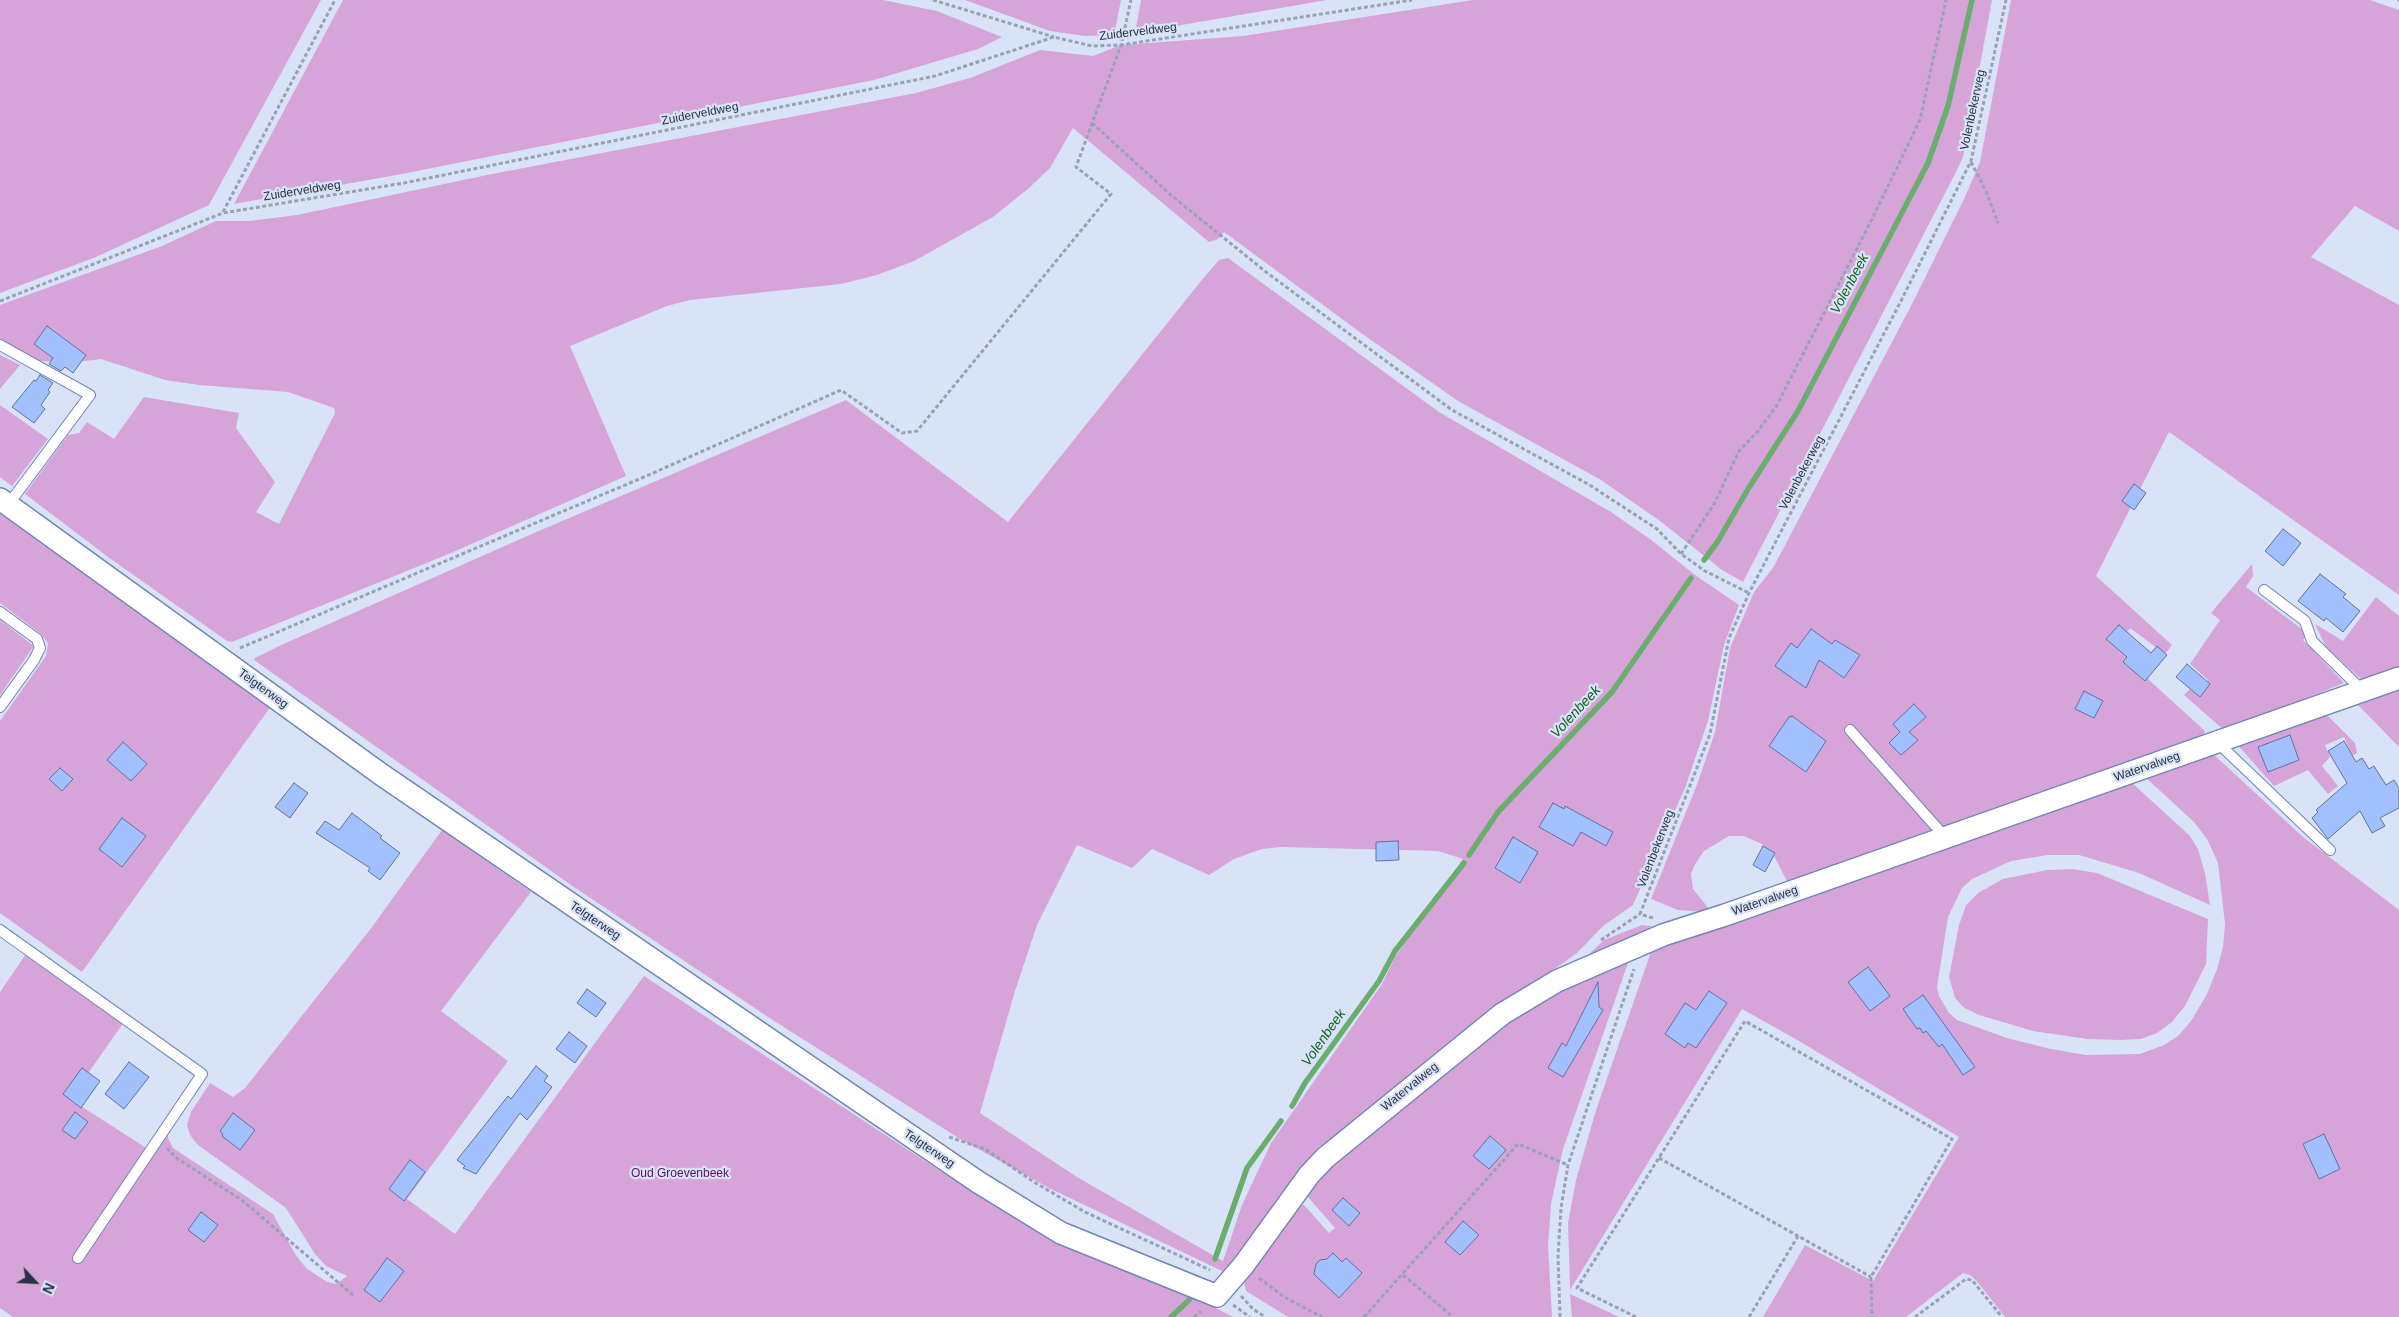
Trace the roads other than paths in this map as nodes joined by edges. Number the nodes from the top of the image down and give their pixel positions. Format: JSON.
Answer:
{"nodes":[{"id":1,"x":0,"y":344,"type":"edge"},
{"id":2,"x":4,"y":502,"type":"edge"},
{"id":3,"x":2264,"y":590,"type":"dead end"},
{"id":4,"x":0,"y":612,"type":"edge"},
{"id":5,"x":2399,"y":678,"type":"edge"},
{"id":6,"x":2363,"y":691,"type":"junction"},
{"id":7,"x":0,"y":707,"type":"edge"},
{"id":8,"x":1850,"y":730,"type":"dead end"},
{"id":9,"x":2217,"y":742,"type":"junction"},
{"id":10,"x":1946,"y":838,"type":"junction"},
{"id":11,"x":2330,"y":850,"type":"dead end"},
{"id":12,"x":0,"y":930,"type":"edge"},
{"id":13,"x":78,"y":1258,"type":"dead end"},
{"id":14,"x":1230,"y":1281,"type":"joint"}],
"edges":[{"from":1,"to":2,"type":"lane"},
{"from":2,"to":14,"type":"street","name":"Telgterweg"},
{"from":3,"to":6,"type":"lane"},
{"from":4,"to":7,"type":"lane"},
{"from":5,"to":6,"type":"street","name":"Watervalweg"},
{"from":6,"to":9,"type":"street","name":"Watervalweg"},
{"from":8,"to":10,"type":"lane"},
{"from":9,"to":10,"type":"street","name":"Watervalweg"},
{"from":9,"to":11,"type":"lane"},
{"from":10,"to":14,"type":"street","name":"Watervalweg"},
{"from":12,"to":13,"type":"lane"}]}
